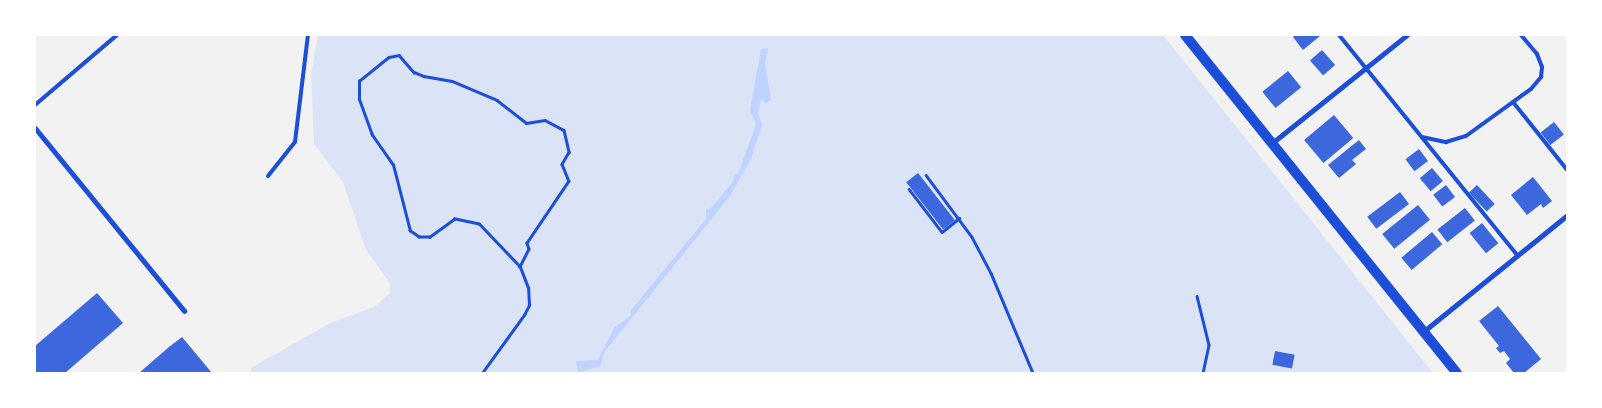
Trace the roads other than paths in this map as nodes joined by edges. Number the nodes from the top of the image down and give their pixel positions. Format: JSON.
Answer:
{"nodes":[{"id":1,"x":117,"y":35,"type":"edge"},
{"id":2,"x":308,"y":35,"type":"edge"},
{"id":3,"x":1185,"y":35,"type":"edge"},
{"id":4,"x":1339,"y":35,"type":"edge"},
{"id":5,"x":1406,"y":35,"type":"edge"},
{"id":6,"x":1521,"y":35,"type":"edge"},
{"id":7,"x":1366,"y":68,"type":"junction"},
{"id":8,"x":1513,"y":102,"type":"junction"},
{"id":9,"x":35,"y":105,"type":"edge"},
{"id":10,"x":35,"y":128,"type":"edge"},
{"id":11,"x":1422,"y":137,"type":"junction"},
{"id":12,"x":1272,"y":142,"type":"junction"},
{"id":13,"x":1567,"y":170,"type":"edge"},
{"id":14,"x":268,"y":176,"type":"dead end"},
{"id":15,"x":1567,"y":215,"type":"edge"},
{"id":16,"x":1517,"y":255,"type":"junction"},
{"id":17,"x":184,"y":311,"type":"dead end"},
{"id":18,"x":1423,"y":331,"type":"junction"},
{"id":19,"x":1453,"y":372,"type":"edge"}],
"edges":[{"from":1,"to":9,"type":"lane"},
{"from":2,"to":14,"type":"lane"},
{"from":3,"to":12,"type":"main road"},
{"from":4,"to":7,"type":"lane"},
{"from":5,"to":7,"type":"street"},
{"from":6,"to":8,"type":"lane"},
{"from":7,"to":11,"type":"lane"},
{"from":7,"to":12,"type":"street"},
{"from":8,"to":11,"type":"lane"},
{"from":8,"to":13,"type":"lane"},
{"from":10,"to":17,"type":"street"},
{"from":11,"to":16,"type":"lane"},
{"from":12,"to":18,"type":"main road"},
{"from":15,"to":16,"type":"street"},
{"from":16,"to":18,"type":"street"},
{"from":18,"to":19,"type":"main road"}]}
